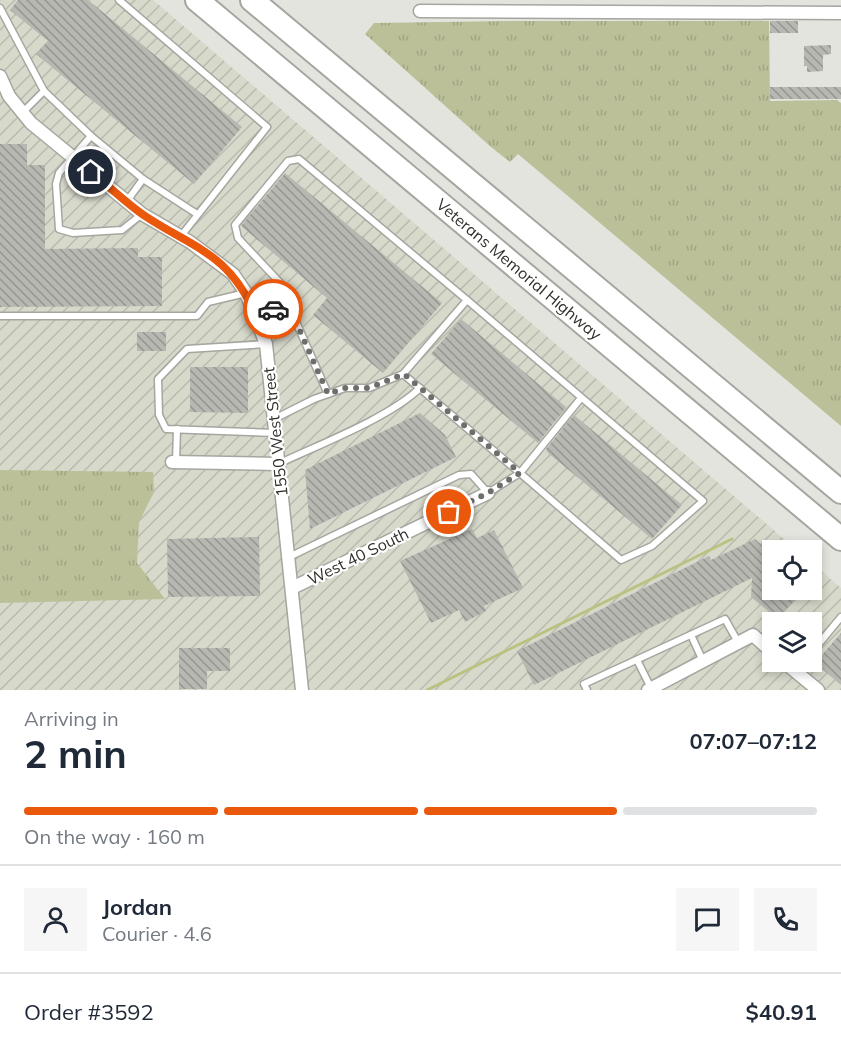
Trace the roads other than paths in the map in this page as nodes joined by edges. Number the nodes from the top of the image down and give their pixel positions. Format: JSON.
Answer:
{"nodes":[{"id":1,"x":119,"y":0,"type":"edge"},
{"id":2,"x":197,"y":0,"type":"edge"},
{"id":3,"x":252,"y":0,"type":"edge"},
{"id":4,"x":0,"y":8,"type":"edge"},
{"id":5,"x":420,"y":11,"type":"dead end"},
{"id":6,"x":841,"y":13,"type":"edge"},
{"id":7,"x":0,"y":78,"type":"edge"},
{"id":8,"x":44,"y":91,"type":"junction"},
{"id":9,"x":22,"y":113,"type":"junction"},
{"id":10,"x":92,"y":136,"type":"junction"},
{"id":11,"x":74,"y":157,"type":"junction"},
{"id":12,"x":143,"y":179,"type":"junction"},
{"id":13,"x":127,"y":201,"type":"junction"},
{"id":14,"x":142,"y":214,"type":"junction"},
{"id":15,"x":197,"y":214,"type":"junction"},
{"id":16,"x":181,"y":237,"type":"junction"},
{"id":17,"x":246,"y":293,"type":"junction"},
{"id":18,"x":467,"y":300,"type":"junction"},
{"id":19,"x":282,"y":305,"type":"junction"},
{"id":20,"x":256,"y":315,"type":"junction"},
{"id":21,"x":0,"y":316,"type":"edge"},
{"id":22,"x":266,"y":344,"type":"junction"},
{"id":23,"x":404,"y":374,"type":"junction"},
{"id":24,"x":420,"y":388,"type":"junction"},
{"id":25,"x":328,"y":394,"type":"junction"},
{"id":26,"x":581,"y":398,"type":"junction"},
{"id":27,"x":273,"y":419,"type":"junction"},
{"id":28,"x":177,"y":429,"type":"junction"},
{"id":29,"x":275,"y":434,"type":"junction"},
{"id":30,"x":174,"y":462,"type":"joint"},
{"id":31,"x":277,"y":465,"type":"junction"},
{"id":32,"x":520,"y":473,"type":"junction"},
{"id":33,"x":841,"y":492,"type":"edge"},
{"id":34,"x":488,"y":493,"type":"junction"},
{"id":35,"x":841,"y":538,"type":"edge"},
{"id":36,"x":289,"y":557,"type":"junction"},
{"id":37,"x":292,"y":588,"type":"junction"},
{"id":38,"x":841,"y":617,"type":"edge"},
{"id":39,"x":691,"y":634,"type":"junction"},
{"id":40,"x":822,"y":640,"type":"edge"},
{"id":41,"x":738,"y":642,"type":"junction"},
{"id":42,"x":762,"y":643,"type":"edge"},
{"id":43,"x":637,"y":660,"type":"junction"},
{"id":44,"x":703,"y":661,"type":"junction"},
{"id":45,"x":804,"y":672,"type":"edge"},
{"id":46,"x":649,"y":689,"type":"edge"},
{"id":47,"x":302,"y":690,"type":"edge"},
{"id":48,"x":587,"y":690,"type":"edge"},
{"id":49,"x":818,"y":690,"type":"edge"}],
"edges":[{"from":1,"to":15,"type":"lane"},
{"from":2,"to":35,"type":"highway","name":"Veterans Memorial Highway"},
{"from":3,"to":33,"type":"highway"},
{"from":4,"to":8,"type":"lane"},
{"from":5,"to":6,"type":"street"},
{"from":7,"to":9,"type":"street","name":"1550 West Street"},
{"from":8,"to":9,"type":"lane"},
{"from":8,"to":10,"type":"lane"},
{"from":9,"to":11,"type":"street","name":"1550 West Street"},
{"from":10,"to":11,"type":"lane"},
{"from":10,"to":12,"type":"lane"},
{"from":11,"to":13,"type":"street","name":"1550 West Street"},
{"from":11,"to":14,"type":"lane"},
{"from":12,"to":13,"type":"lane"},
{"from":12,"to":15,"type":"lane"},
{"from":13,"to":14,"type":"street","name":"1550 West Street"},
{"from":14,"to":16,"type":"street","name":"1550 West Street"},
{"from":15,"to":16,"type":"lane"},
{"from":16,"to":17,"type":"street","name":"1550 West Street"},
{"from":17,"to":20,"type":"street","name":"1550 West Street"},
{"from":17,"to":21,"type":"lane"},
{"from":18,"to":19,"type":"lane"},
{"from":18,"to":23,"type":"lane"},
{"from":18,"to":26,"type":"lane"},
{"from":19,"to":20,"type":"lane"},
{"from":19,"to":25,"type":"lane"},
{"from":20,"to":22,"type":"street","name":"1550 West Street"},
{"from":22,"to":27,"type":"street","name":"1550 West Street"},
{"from":22,"to":28,"type":"lane"},
{"from":23,"to":24,"type":"lane"},
{"from":23,"to":25,"type":"lane"},
{"from":24,"to":31,"type":"lane"},
{"from":24,"to":32,"type":"lane"},
{"from":25,"to":27,"type":"lane"},
{"from":26,"to":32,"type":"lane"},
{"from":26,"to":32,"type":"lane"},
{"from":27,"to":29,"type":"street","name":"1550 West Street"},
{"from":28,"to":29,"type":"lane"},
{"from":28,"to":30,"type":"lane"},
{"from":29,"to":31,"type":"street","name":"1550 West Street"},
{"from":30,"to":31,"type":"street"},
{"from":31,"to":36,"type":"street","name":"1550 West Street"},
{"from":32,"to":34,"type":"lane"},
{"from":34,"to":36,"type":"lane"},
{"from":34,"to":37,"type":"street","name":"West 40 South"},
{"from":36,"to":37,"type":"street","name":"1550 West Street"},
{"from":37,"to":47,"type":"street","name":"1550 West Street"},
{"from":38,"to":40,"type":"lane"},
{"from":39,"to":41,"type":"lane"},
{"from":39,"to":43,"type":"lane"},
{"from":39,"to":44,"type":"lane"},
{"from":41,"to":42,"type":"street"},
{"from":41,"to":44,"type":"street"},
{"from":43,"to":46,"type":"lane"},
{"from":43,"to":48,"type":"lane"},
{"from":44,"to":46,"type":"street"},
{"from":45,"to":49,"type":"street"}]}
